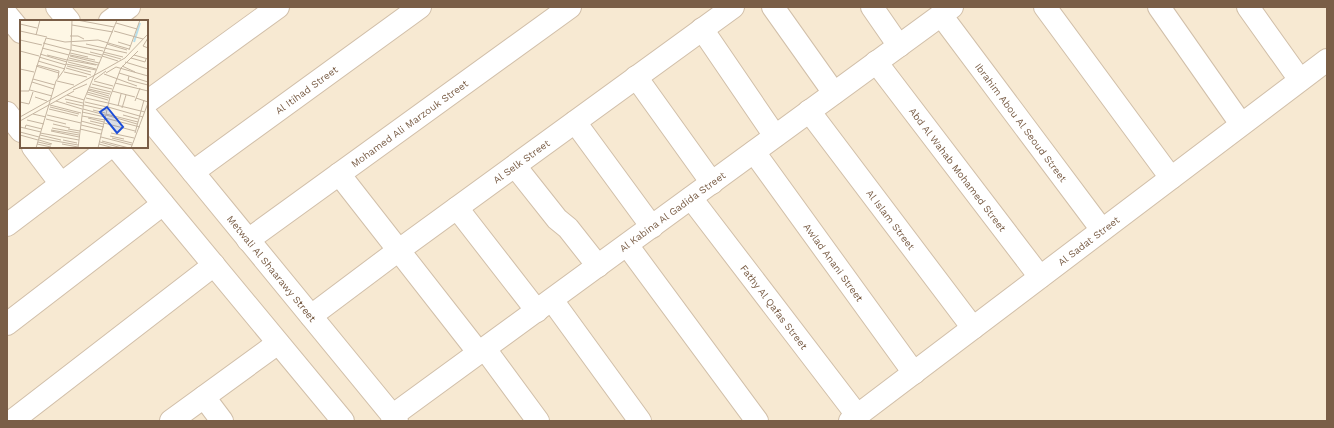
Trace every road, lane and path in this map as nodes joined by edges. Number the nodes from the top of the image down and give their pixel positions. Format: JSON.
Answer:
{"nodes":[{"id":1,"x":57,"y":7,"type":"edge"},
{"id":2,"x":129,"y":7,"type":"edge"},
{"id":3,"x":278,"y":7,"type":"edge"},
{"id":4,"x":570,"y":7,"type":"edge"},
{"id":5,"x":733,"y":7,"type":"edge"},
{"id":6,"x":773,"y":7,"type":"edge"},
{"id":7,"x":872,"y":7,"type":"edge"},
{"id":8,"x":1045,"y":7,"type":"edge"},
{"id":9,"x":1159,"y":7,"type":"edge"},
{"id":10,"x":1248,"y":7,"type":"edge"},
{"id":11,"x":409,"y":10,"type":"edge"},
{"id":12,"x":946,"y":11,"type":"edge"},
{"id":13,"x":7,"y":15,"type":"edge"},
{"id":14,"x":68,"y":20,"type":"edge"},
{"id":15,"x":111,"y":20,"type":"edge"},
{"id":16,"x":702,"y":29,"type":"junction"},
{"id":17,"x":20,"y":32,"type":"edge"},
{"id":18,"x":20,"y":34,"type":"edge"},
{"id":19,"x":7,"y":44,"type":"edge"},
{"id":20,"x":899,"y":46,"type":"junction"},
{"id":21,"x":1327,"y":60,"type":"edge"},
{"id":22,"x":876,"y":62,"type":"junction"},
{"id":23,"x":636,"y":77,"type":"junction"},
{"id":24,"x":1300,"y":80,"type":"junction"},
{"id":25,"x":834,"y":93,"type":"junction"},
{"id":26,"x":148,"y":101,"type":"edge"},
{"id":27,"x":809,"y":111,"type":"junction"},
{"id":28,"x":7,"y":113,"type":"edge"},
{"id":29,"x":148,"y":117,"type":"edge"},
{"id":30,"x":575,"y":122,"type":"junction"},
{"id":31,"x":1241,"y":124,"type":"junction"},
{"id":32,"x":20,"y":130,"type":"edge"},
{"id":33,"x":775,"y":136,"type":"junction"},
{"id":34,"x":34,"y":148,"type":"edge"},
{"id":35,"x":109,"y":148,"type":"edge"},
{"id":36,"x":117,"y":148,"type":"edge"},
{"id":37,"x":754,"y":152,"type":"junction"},
{"id":38,"x":515,"y":166,"type":"junction"},
{"id":39,"x":193,"y":172,"type":"junction"},
{"id":40,"x":339,"y":174,"type":"junction"},
{"id":41,"x":1171,"y":178,"type":"junction"},
{"id":42,"x":712,"y":183,"type":"junction"},
{"id":43,"x":61,"y":184,"type":"junction"},
{"id":44,"x":691,"y":198,"type":"junction"},
{"id":45,"x":163,"y":204,"type":"junction"},
{"id":46,"x":457,"y":208,"type":"junction"},
{"id":47,"x":7,"y":226,"type":"edge"},
{"id":48,"x":652,"y":227,"type":"junction"},
{"id":49,"x":1102,"y":230,"type":"junction"},
{"id":50,"x":248,"y":240,"type":"junction"},
{"id":51,"x":627,"y":245,"type":"junction"},
{"id":52,"x":399,"y":250,"type":"junction"},
{"id":53,"x":214,"y":265,"type":"junction"},
{"id":54,"x":598,"y":266,"type":"junction"},
{"id":55,"x":1040,"y":277,"type":"junction"},
{"id":56,"x":544,"y":306,"type":"junction"},
{"id":57,"x":311,"y":316,"type":"junction"},
{"id":58,"x":7,"y":324,"type":"edge"},
{"id":59,"x":973,"y":328,"type":"junction"},
{"id":60,"x":278,"y":343,"type":"junction"},
{"id":61,"x":482,"y":351,"type":"junction"},
{"id":62,"x":914,"y":372,"type":"junction"},
{"id":63,"x":204,"y":397,"type":"junction"},
{"id":64,"x":394,"y":418,"type":"edge"},
{"id":65,"x":854,"y":418,"type":"edge"},
{"id":66,"x":340,"y":420,"type":"edge"},
{"id":67,"x":12,"y":421,"type":"edge"},
{"id":68,"x":172,"y":421,"type":"edge"},
{"id":69,"x":222,"y":421,"type":"edge"},
{"id":70,"x":538,"y":421,"type":"edge"},
{"id":71,"x":640,"y":421,"type":"edge"},
{"id":72,"x":757,"y":421,"type":"edge"}],
"edges":[{"from":1,"to":14,"type":"street"},
{"from":2,"to":15,"type":"street"},
{"from":3,"to":26,"type":"street"},
{"from":4,"to":40,"type":"street","name":"Mohamed Ali Marzouk Street"},
{"from":5,"to":16,"type":"street","name":"Al Selk Street"},
{"from":6,"to":25,"type":"street"},
{"from":7,"to":20,"type":"street"},
{"from":8,"to":41,"type":"street"},
{"from":9,"to":31,"type":"street"},
{"from":10,"to":24,"type":"street"},
{"from":11,"to":39,"type":"street","name":"Al Itihad Street"},
{"from":12,"to":20,"type":"street","name":"Al Kabina Al Gadida Street"},
{"from":12,"to":49,"type":"street","name":"Ibrahim Abou Al Seoud Street"},
{"from":13,"to":17,"type":"street"},
{"from":16,"to":23,"type":"street","name":"Al Selk Street"},
{"from":16,"to":33,"type":"street"},
{"from":18,"to":19,"type":"street"},
{"from":20,"to":22,"type":"street","name":"Al Kabina Al Gadida Street"},
{"from":21,"to":24,"type":"street","name":"Al Sadat Street"},
{"from":22,"to":25,"type":"street","name":"Al Kabina Al Gadida Street"},
{"from":22,"to":55,"type":"street","name":"Abd Al Wahab Mohamed Street"},
{"from":23,"to":30,"type":"street","name":"Al Selk Street"},
{"from":23,"to":42,"type":"street"},
{"from":24,"to":31,"type":"street","name":"Al Sadat Street"},
{"from":25,"to":27,"type":"street","name":"Al Kabina Al Gadida Street"},
{"from":27,"to":33,"type":"street","name":"Al Kabina Al Gadida Street"},
{"from":27,"to":59,"type":"street","name":"Al Islam Street"},
{"from":28,"to":32,"type":"street"},
{"from":29,"to":39,"type":"street","name":"Metwali Al Shaarawy Street"},
{"from":30,"to":38,"type":"street","name":"Al Selk Street"},
{"from":30,"to":48,"type":"street"},
{"from":31,"to":41,"type":"street","name":"Al Sadat Street"},
{"from":33,"to":37,"type":"street","name":"Al Kabina Al Gadida Street"},
{"from":34,"to":43,"type":"street"},
{"from":35,"to":43,"type":"street"},
{"from":36,"to":45,"type":"street"},
{"from":37,"to":42,"type":"street","name":"Al Kabina Al Gadida Street"},
{"from":37,"to":62,"type":"street","name":"Awlad Anani Street"},
{"from":38,"to":46,"type":"street","name":"Al Selk Street"},
{"from":38,"to":54,"type":"street"},
{"from":39,"to":50,"type":"street","name":"Metwali Al Shaarawy Street"},
{"from":40,"to":50,"type":"street","name":"Mohamed Ali Marzouk Street"},
{"from":40,"to":52,"type":"street"},
{"from":41,"to":49,"type":"street","name":"Al Sadat Street"},
{"from":42,"to":44,"type":"street","name":"Al Kabina Al Gadida Street"},
{"from":43,"to":47,"type":"street"},
{"from":44,"to":48,"type":"street","name":"Al Kabina Al Gadida Street"},
{"from":44,"to":65,"type":"street","name":"Fathy Al Qafas Street"},
{"from":45,"to":53,"type":"street"},
{"from":45,"to":58,"type":"street"},
{"from":46,"to":52,"type":"street","name":"Al Selk Street"},
{"from":46,"to":56,"type":"street"},
{"from":48,"to":51,"type":"street","name":"Al Kabina Al Gadida Street"},
{"from":49,"to":55,"type":"street","name":"Al Sadat Street"},
{"from":50,"to":57,"type":"street","name":"Metwali Al Shaarawy Street"},
{"from":51,"to":54,"type":"street","name":"Al Kabina Al Gadida Street"},
{"from":51,"to":72,"type":"street"},
{"from":52,"to":57,"type":"street","name":"Al Selk Street"},
{"from":52,"to":61,"type":"street"},
{"from":53,"to":60,"type":"street"},
{"from":53,"to":67,"type":"street"},
{"from":54,"to":56,"type":"street","name":"Al Kabina Al Gadida Street"},
{"from":55,"to":59,"type":"street","name":"Al Sadat Street"},
{"from":56,"to":61,"type":"street","name":"Al Kabina Al Gadida Street"},
{"from":56,"to":71,"type":"street"},
{"from":57,"to":64,"type":"street","name":"Metwali Al Shaarawy Street"},
{"from":59,"to":62,"type":"street","name":"Al Sadat Street"},
{"from":60,"to":63,"type":"street"},
{"from":60,"to":66,"type":"street"},
{"from":61,"to":64,"type":"street","name":"Al Kabina Al Gadida Street"},
{"from":61,"to":70,"type":"street"},
{"from":62,"to":65,"type":"street","name":"Al Sadat Street"},
{"from":63,"to":68,"type":"street"},
{"from":63,"to":69,"type":"street"}]}
